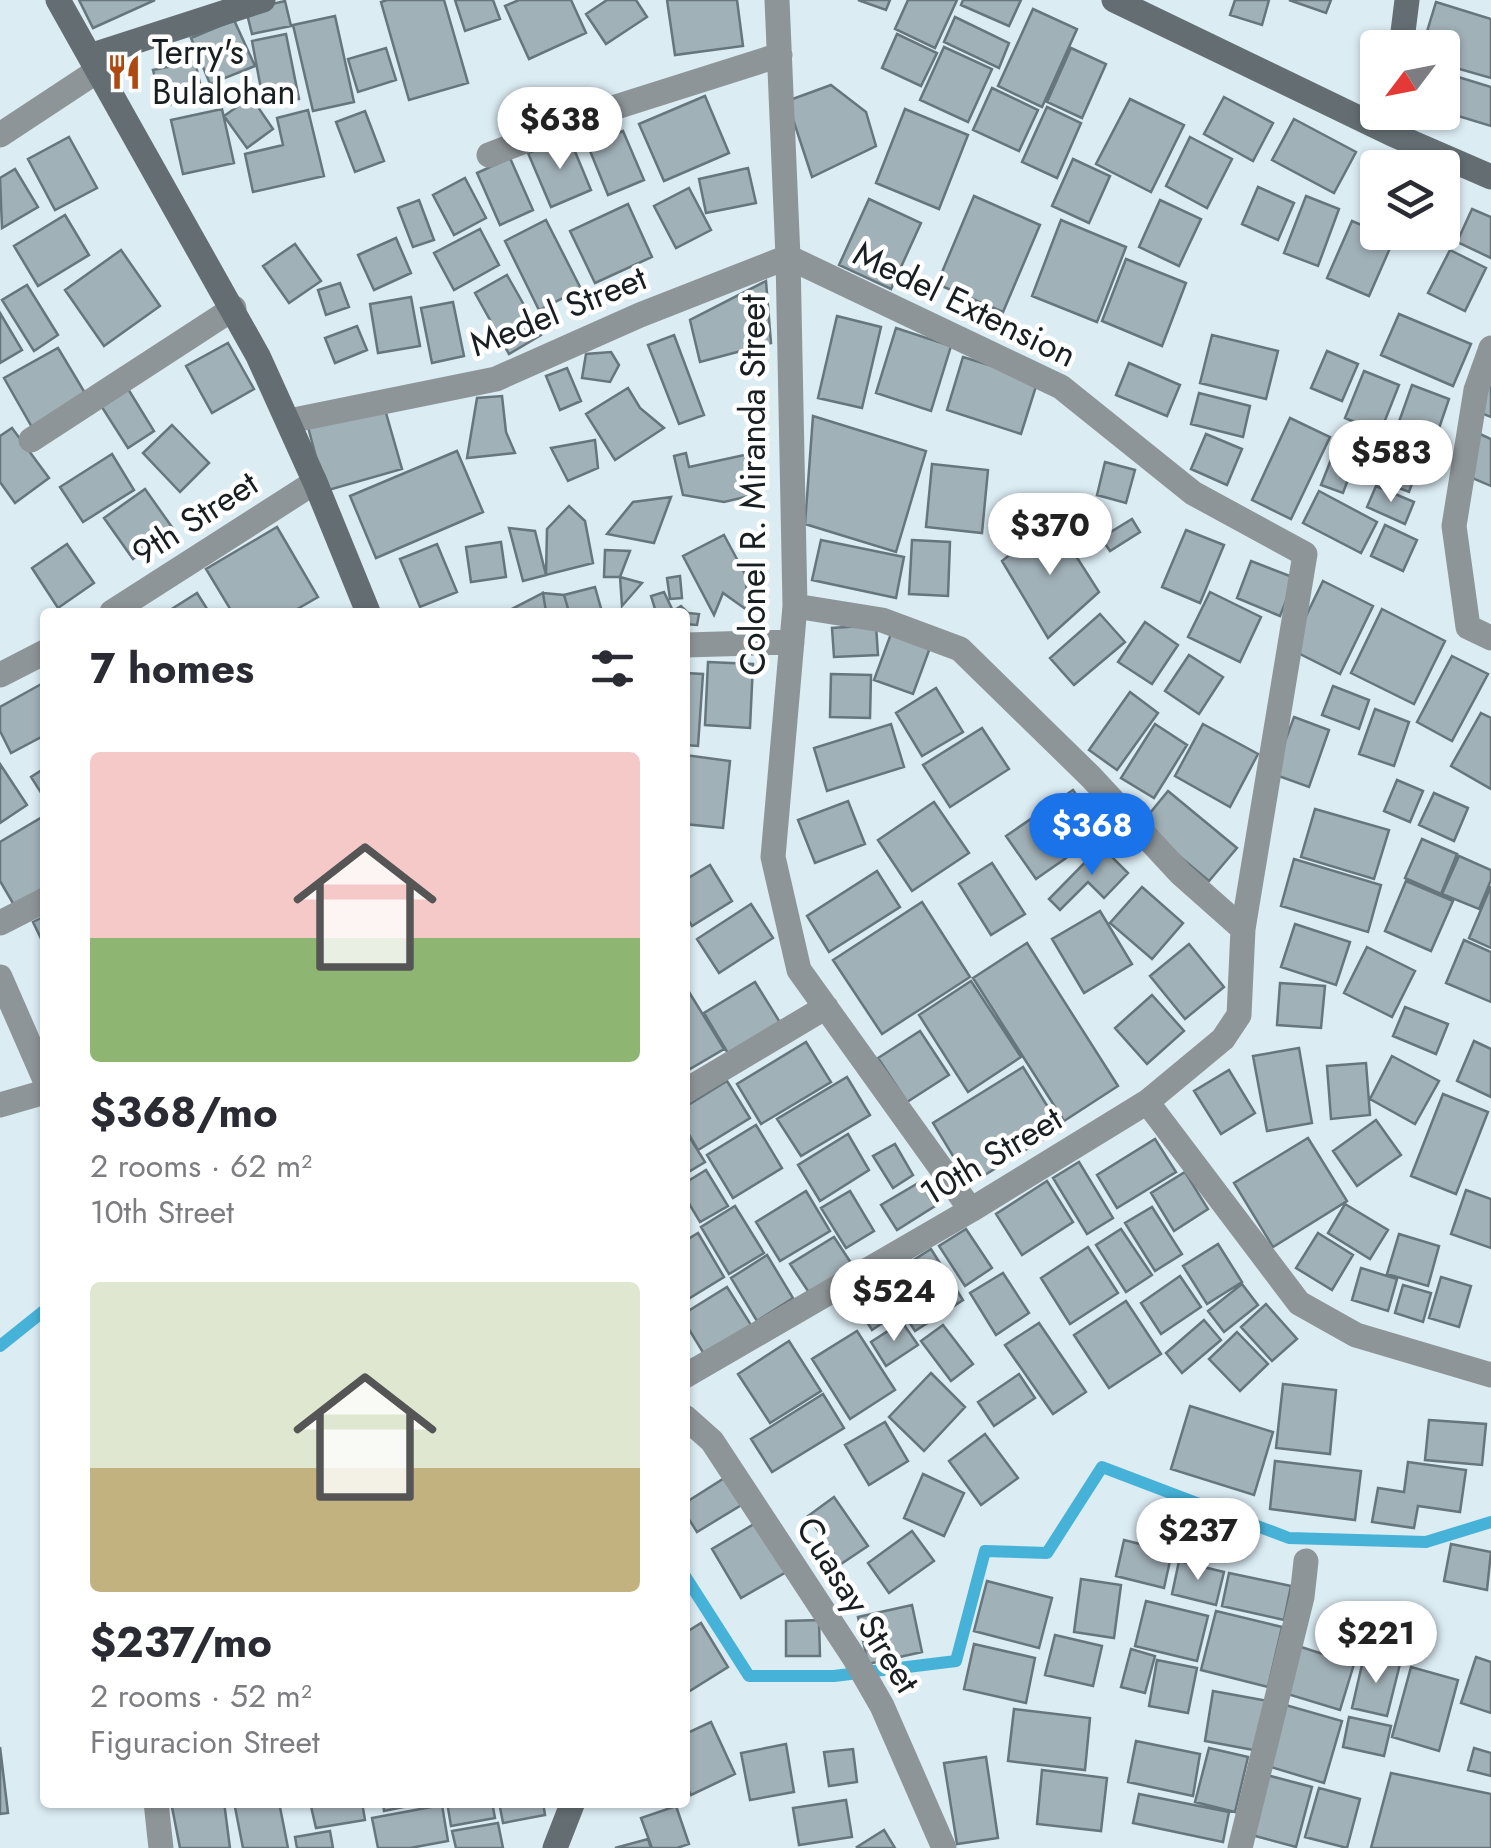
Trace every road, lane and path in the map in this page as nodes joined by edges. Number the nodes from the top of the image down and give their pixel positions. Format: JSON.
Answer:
{"nodes":[{"id":1,"x":58,"y":0,"type":"edge"},
{"id":2,"x":263,"y":0,"type":"edge"},
{"id":3,"x":777,"y":0,"type":"edge"},
{"id":4,"x":1114,"y":0,"type":"edge"},
{"id":5,"x":1407,"y":0,"type":"edge"},
{"id":6,"x":1404,"y":30,"type":"edge"},
{"id":7,"x":780,"y":55,"type":"junction"},
{"id":8,"x":91,"y":65,"type":"junction"},
{"id":9,"x":1360,"y":108,"type":"edge"},
{"id":10,"x":1406,"y":130,"type":"edge"},
{"id":11,"x":0,"y":135,"type":"edge"},
{"id":12,"x":489,"y":154,"type":"dead end"},
{"id":13,"x":1491,"y":177,"type":"edge"},
{"id":14,"x":788,"y":257,"type":"junction"},
{"id":15,"x":234,"y":308,"type":"junction"},
{"id":16,"x":1491,"y":348,"type":"edge"},
{"id":17,"x":289,"y":421,"type":"junction"},
{"id":18,"x":31,"y":440,"type":"dead end"},
{"id":19,"x":316,"y":482,"type":"junction"},
{"id":20,"x":1306,"y":554,"type":"joint"},
{"id":21,"x":795,"y":606,"type":"junction"},
{"id":22,"x":118,"y":608,"type":"edge"},
{"id":23,"x":366,"y":608,"type":"edge"},
{"id":24,"x":1480,"y":632,"type":"edge"},
{"id":25,"x":792,"y":642,"type":"junction"},
{"id":26,"x":690,"y":644,"type":"edge"},
{"id":27,"x":40,"y":654,"type":"edge"},
{"id":28,"x":0,"y":674,"type":"edge"},
{"id":29,"x":40,"y":903,"type":"edge"},
{"id":30,"x":0,"y":923,"type":"edge"},
{"id":31,"x":1243,"y":928,"type":"junction"},
{"id":32,"x":0,"y":977,"type":"edge"},
{"id":33,"x":826,"y":1007,"type":"junction"},
{"id":34,"x":40,"y":1069,"type":"edge"},
{"id":35,"x":690,"y":1089,"type":"edge"},
{"id":36,"x":40,"y":1094,"type":"edge"},
{"id":37,"x":1147,"y":1102,"type":"junction"},
{"id":38,"x":0,"y":1106,"type":"edge"},
{"id":39,"x":972,"y":1210,"type":"junction"},
{"id":40,"x":690,"y":1373,"type":"edge"},
{"id":41,"x":1491,"y":1374,"type":"edge"},
{"id":42,"x":690,"y":1420,"type":"edge"},
{"id":43,"x":1306,"y":1561,"type":"dead end"},
{"id":44,"x":157,"y":1808,"type":"edge"},
{"id":45,"x":571,"y":1808,"type":"edge"},
{"id":46,"x":161,"y":1848,"type":"edge"},
{"id":47,"x":555,"y":1848,"type":"edge"},
{"id":48,"x":944,"y":1848,"type":"edge"},
{"id":49,"x":1240,"y":1848,"type":"edge"}],
"edges":[{"from":1,"to":8,"type":"main road"},
{"from":2,"to":8,"type":"main road"},
{"from":3,"to":7,"type":"street","name":"Colonel R. Miranda Street"},
{"from":4,"to":9,"type":"main road"},
{"from":5,"to":6,"type":"main road"},
{"from":7,"to":12,"type":"street"},
{"from":7,"to":14,"type":"street","name":"Colonel R. Miranda Street"},
{"from":8,"to":11,"type":"street"},
{"from":8,"to":15,"type":"main road"},
{"from":10,"to":13,"type":"main road"},
{"from":14,"to":17,"type":"street","name":"Medel Street"},
{"from":14,"to":20,"type":"street","name":"Medel Extension"},
{"from":14,"to":21,"type":"street","name":"Colonel R. Miranda Street"},
{"from":15,"to":17,"type":"main road"},
{"from":15,"to":18,"type":"street"},
{"from":16,"to":24,"type":"street"},
{"from":17,"to":19,"type":"main road"},
{"from":19,"to":22,"type":"street","name":"9th Street"},
{"from":19,"to":23,"type":"main road"},
{"from":20,"to":31,"type":"street","name":"10th Street"},
{"from":21,"to":25,"type":"street","name":"Colonel R. Miranda Street"},
{"from":21,"to":31,"type":"street"},
{"from":25,"to":26,"type":"street"},
{"from":25,"to":33,"type":"street","name":"Colonel R. Miranda Street"},
{"from":27,"to":28,"type":"street"},
{"from":29,"to":30,"type":"street"},
{"from":31,"to":37,"type":"street","name":"10th Street"},
{"from":32,"to":34,"type":"street"},
{"from":33,"to":35,"type":"street"},
{"from":33,"to":39,"type":"street","name":"Colonel R. Miranda Street"},
{"from":36,"to":38,"type":"street"},
{"from":37,"to":39,"type":"street","name":"10th Street"},
{"from":37,"to":41,"type":"street"},
{"from":39,"to":40,"type":"street","name":"10th Street"},
{"from":42,"to":48,"type":"street","name":"Cuasay Street"},
{"from":43,"to":49,"type":"street"},
{"from":44,"to":46,"type":"street"},
{"from":45,"to":47,"type":"main road"}]}
